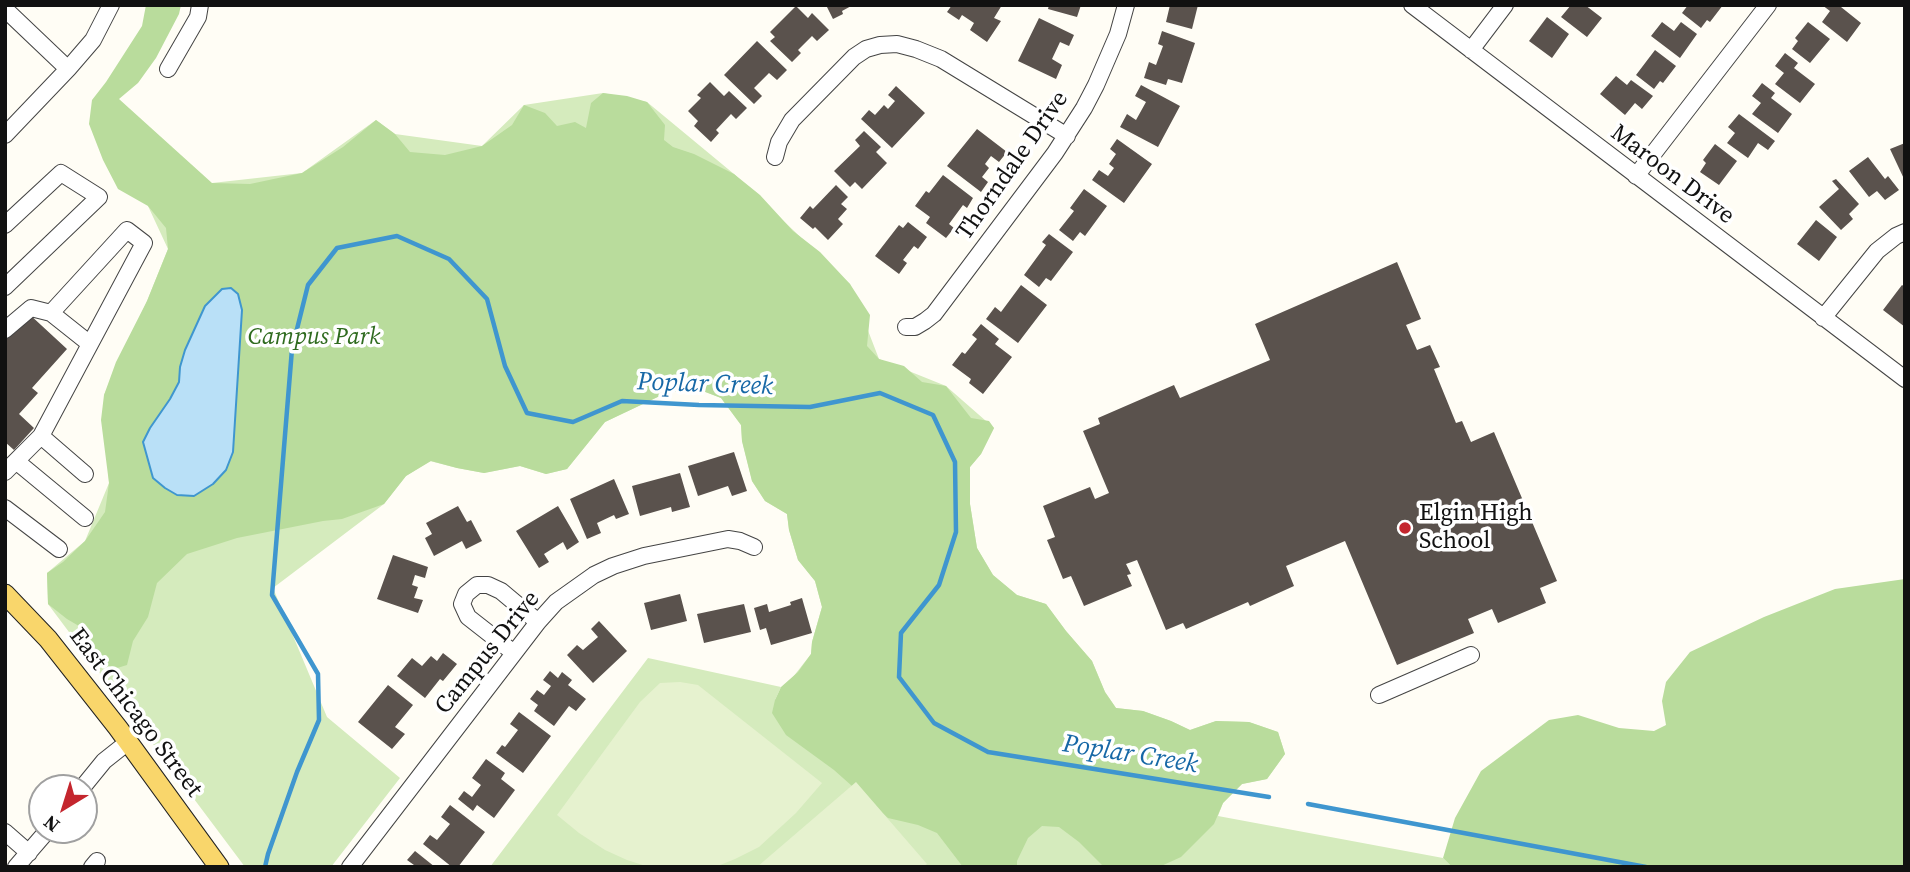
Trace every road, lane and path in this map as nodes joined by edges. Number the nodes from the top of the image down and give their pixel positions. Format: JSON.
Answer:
{"nodes":[{"id":1,"x":111,"y":5,"type":"edge"},
{"id":2,"x":200,"y":5,"type":"edge"},
{"id":3,"x":1126,"y":5,"type":"edge"},
{"id":4,"x":1412,"y":5,"type":"edge"},
{"id":5,"x":1505,"y":5,"type":"edge"},
{"id":6,"x":1768,"y":5,"type":"edge"},
{"id":7,"x":5,"y":9,"type":"edge"},
{"id":8,"x":1471,"y":50,"type":"junction"},
{"id":9,"x":68,"y":69,"type":"junction"},
{"id":10,"x":168,"y":69,"type":"dead end"},
{"id":11,"x":5,"y":135,"type":"edge"},
{"id":12,"x":1067,"y":136,"type":"junction"},
{"id":13,"x":775,"y":158,"type":"dead end"},
{"id":14,"x":1636,"y":176,"type":"junction"},
{"id":15,"x":5,"y":225,"type":"edge"},
{"id":16,"x":1905,"y":232,"type":"edge"},
{"id":17,"x":5,"y":287,"type":"edge"},
{"id":18,"x":51,"y":313,"type":"junction"},
{"id":19,"x":1823,"y":318,"type":"junction"},
{"id":20,"x":906,"y":327,"type":"dead end"},
{"id":21,"x":5,"y":330,"type":"edge"},
{"id":22,"x":90,"y":344,"type":"junction"},
{"id":23,"x":1905,"y":379,"type":"edge"},
{"id":24,"x":41,"y":436,"type":"junction"},
{"id":25,"x":11,"y":467,"type":"edge"},
{"id":26,"x":85,"y":474,"type":"dead end"},
{"id":27,"x":5,"y":508,"type":"edge"},
{"id":28,"x":85,"y":518,"type":"dead end"},
{"id":29,"x":754,"y":547,"type":"dead end"},
{"id":30,"x":59,"y":549,"type":"dead end"},
{"id":31,"x":5,"y":594,"type":"edge"},
{"id":32,"x":538,"y":622,"type":"junction"},
{"id":33,"x":514,"y":653,"type":"junction"},
{"id":34,"x":1471,"y":655,"type":"dead end"},
{"id":35,"x":1379,"y":695,"type":"dead end"},
{"id":36,"x":128,"y":742,"type":"junction"},
{"id":37,"x":93,"y":774,"type":"edge"},
{"id":38,"x":5,"y":832,"type":"edge"},
{"id":39,"x":36,"y":844,"type":"edge"},
{"id":40,"x":29,"y":852,"type":"junction"},
{"id":41,"x":218,"y":864,"type":"edge"},
{"id":42,"x":16,"y":867,"type":"edge"},
{"id":43,"x":350,"y":867,"type":"edge"}],
"edges":[{"from":1,"to":9,"type":"street"},
{"from":2,"to":10,"type":"street"},
{"from":3,"to":12,"type":"street","name":"Thorndale Drive"},
{"from":4,"to":8,"type":"street","name":"Maroon Drive"},
{"from":5,"to":8,"type":"street"},
{"from":6,"to":14,"type":"street"},
{"from":7,"to":9,"type":"street"},
{"from":8,"to":14,"type":"street","name":"Maroon Drive"},
{"from":9,"to":11,"type":"street"},
{"from":12,"to":13,"type":"street"},
{"from":12,"to":20,"type":"street","name":"Thorndale Drive"},
{"from":14,"to":19,"type":"street","name":"Maroon Drive"},
{"from":15,"to":17,"type":"street"},
{"from":16,"to":19,"type":"street"},
{"from":18,"to":21,"type":"street"},
{"from":18,"to":22,"type":"street"},
{"from":18,"to":22,"type":"street"},
{"from":19,"to":23,"type":"street","name":"Maroon Drive"},
{"from":22,"to":24,"type":"street"},
{"from":24,"to":25,"type":"street"},
{"from":24,"to":26,"type":"street"},
{"from":25,"to":28,"type":"street"},
{"from":27,"to":30,"type":"street"},
{"from":29,"to":32,"type":"street","name":"Campus Drive"},
{"from":31,"to":36,"type":"main road","name":"East Chicago Street"},
{"from":32,"to":33,"type":"street","name":"Campus Drive"},
{"from":32,"to":33,"type":"street"},
{"from":33,"to":43,"type":"street","name":"Campus Drive"},
{"from":34,"to":35,"type":"street"},
{"from":36,"to":37,"type":"street"},
{"from":36,"to":41,"type":"main road","name":"East Chicago Street"},
{"from":38,"to":40,"type":"street"},
{"from":39,"to":40,"type":"street"},
{"from":40,"to":42,"type":"street"}]}
